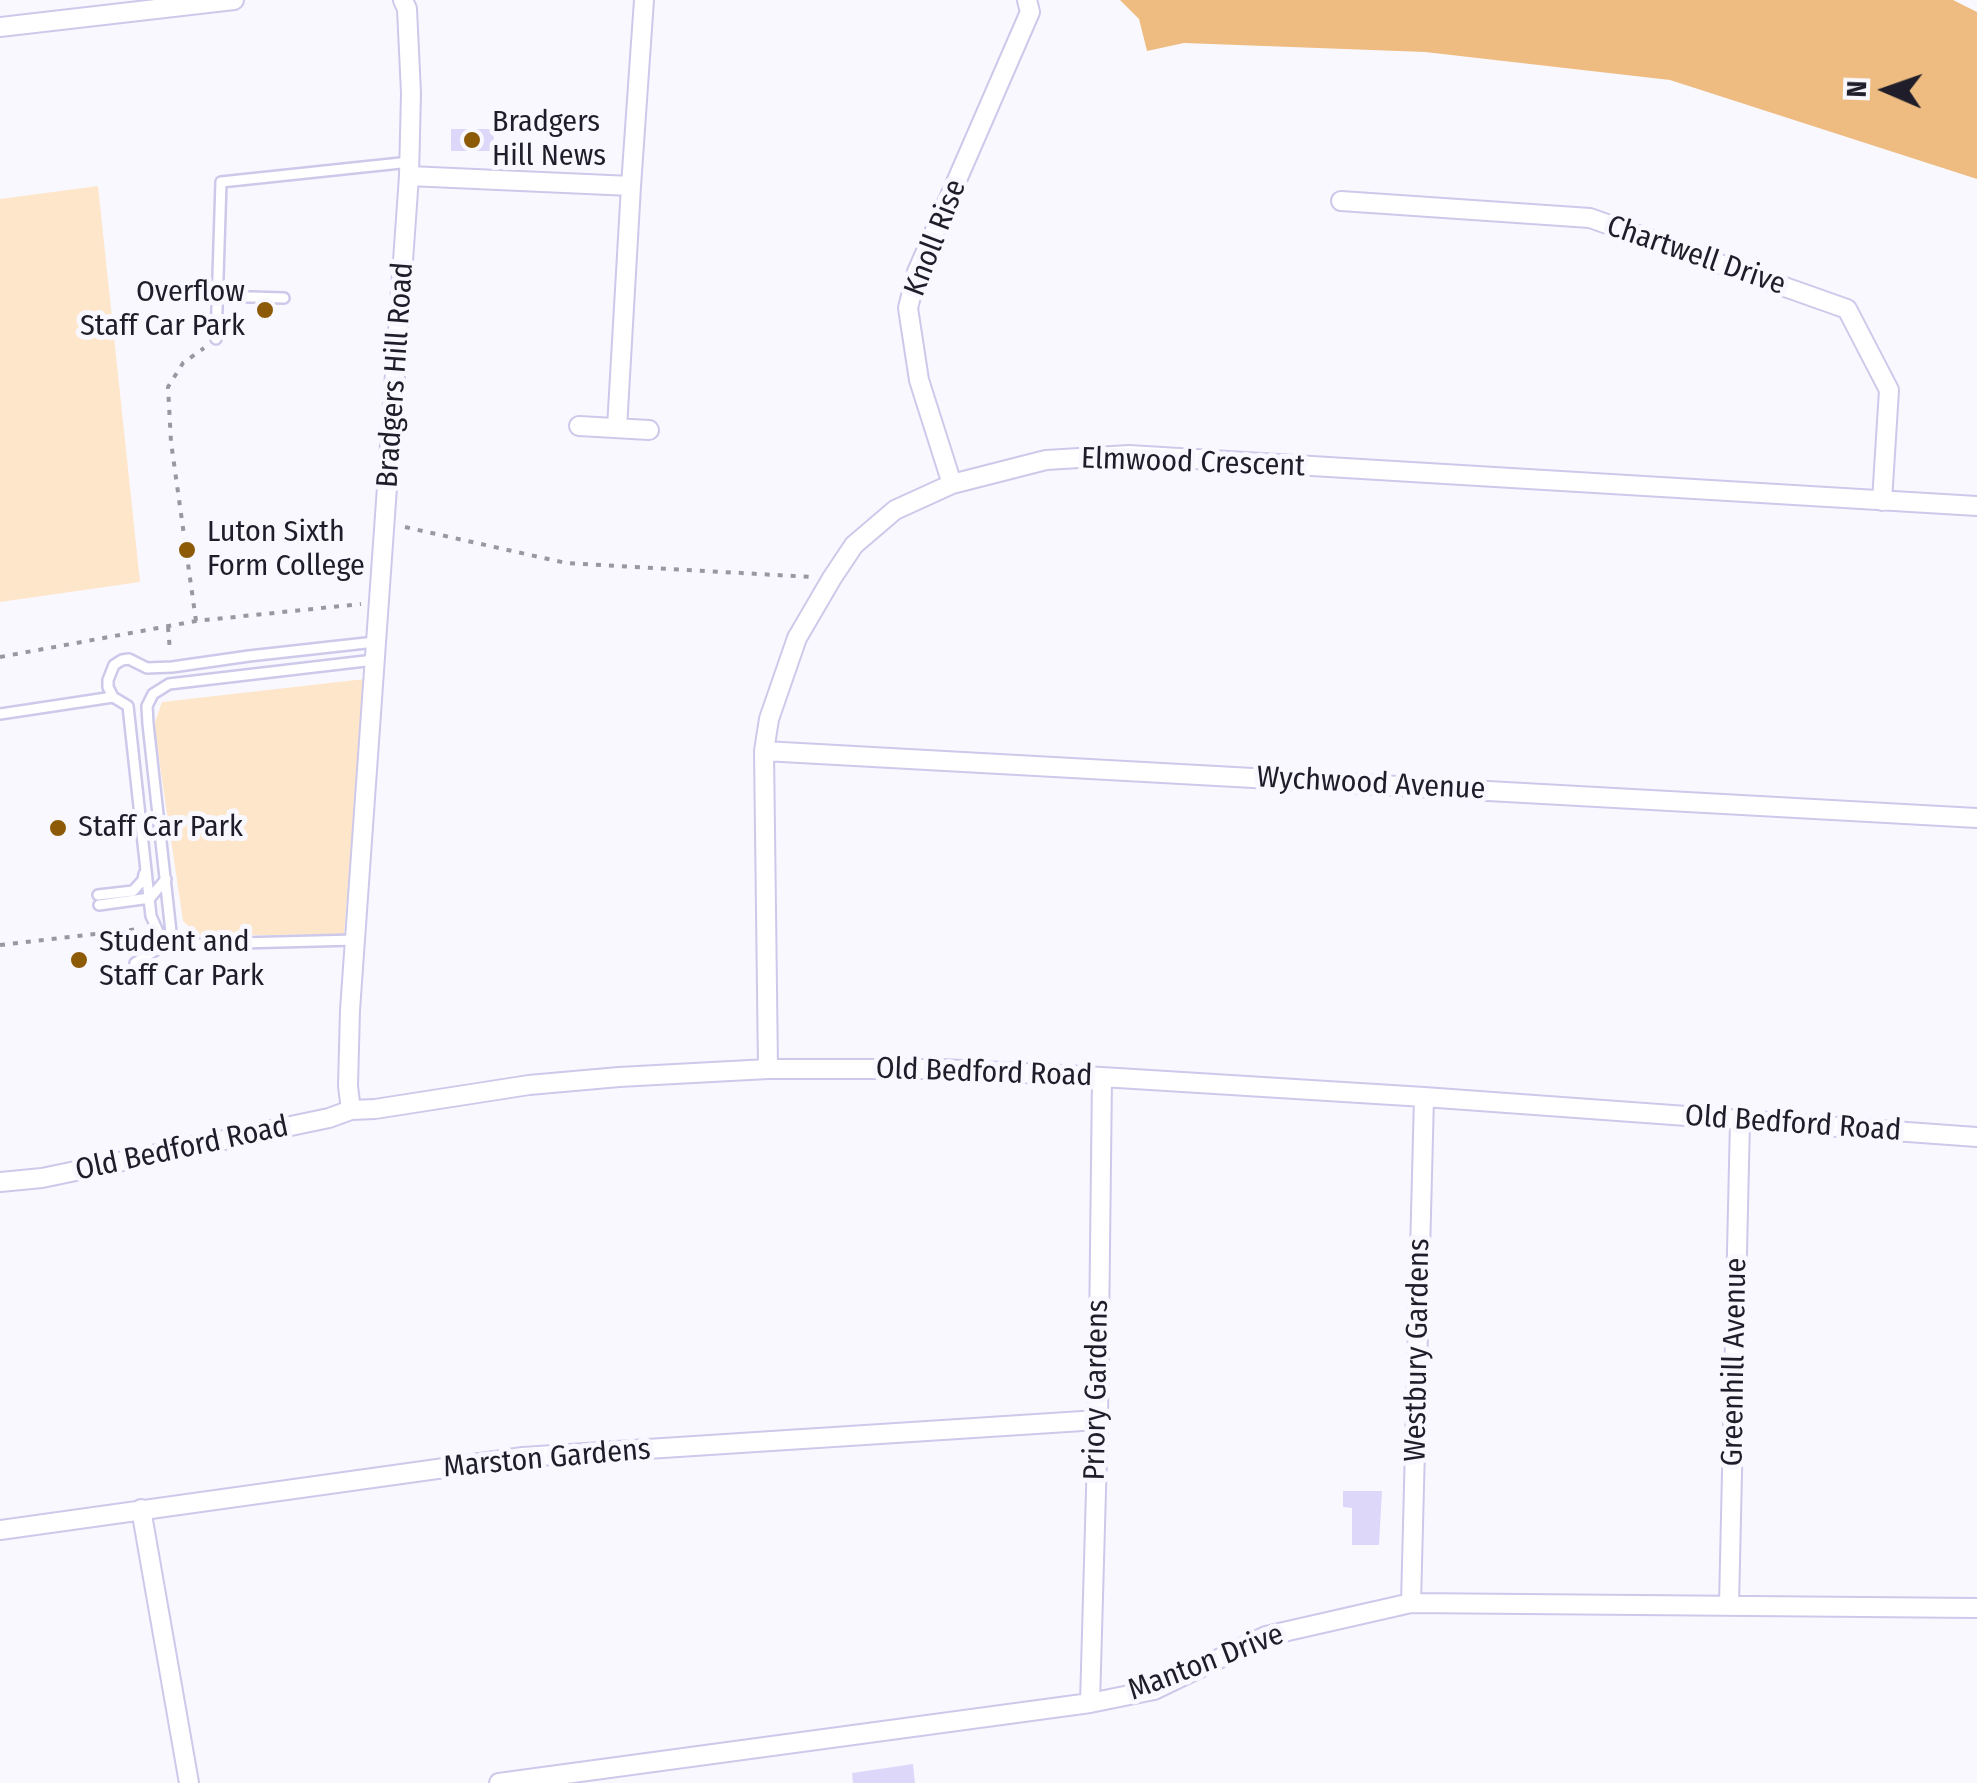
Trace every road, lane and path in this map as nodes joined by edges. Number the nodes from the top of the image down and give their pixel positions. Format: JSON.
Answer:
{"nodes":[{"id":1,"x":234,"y":0,"type":"edge"},
{"id":2,"x":403,"y":0,"type":"edge"},
{"id":3,"x":644,"y":0,"type":"edge"},
{"id":4,"x":1027,"y":0,"type":"edge"},
{"id":5,"x":0,"y":27,"type":"edge"},
{"id":6,"x":410,"y":169,"type":"junction"},
{"id":7,"x":632,"y":186,"type":"junction"},
{"id":8,"x":1341,"y":200,"type":"dead end"},
{"id":9,"x":218,"y":296,"type":"junction"},
{"id":10,"x":284,"y":298,"type":"dead end"},
{"id":11,"x":216,"y":340,"type":"joint"},
{"id":12,"x":579,"y":426,"type":"dead end"},
{"id":13,"x":617,"y":428,"type":"junction"},
{"id":14,"x":649,"y":430,"type":"dead end"},
{"id":15,"x":952,"y":484,"type":"junction"},
{"id":16,"x":1882,"y":501,"type":"junction"},
{"id":17,"x":1977,"y":506,"type":"edge"},
{"id":18,"x":386,"y":522,"type":"junction"},
{"id":19,"x":832,"y":578,"type":"junction"},
{"id":20,"x":378,"y":602,"type":"junction"},
{"id":21,"x":196,"y":622,"type":"junction"},
{"id":22,"x":168,"y":626,"type":"junction"},
{"id":23,"x":170,"y":651,"type":"dead end"},
{"id":24,"x":375,"y":651,"type":"junction"},
{"id":25,"x":0,"y":657,"type":"edge"},
{"id":26,"x":113,"y":697,"type":"junction"},
{"id":27,"x":0,"y":714,"type":"edge"},
{"id":28,"x":764,"y":750,"type":"junction"},
{"id":29,"x":1977,"y":818,"type":"edge"},
{"id":30,"x":146,"y":867,"type":"junction"},
{"id":31,"x":166,"y":879,"type":"junction"},
{"id":32,"x":150,"y":898,"type":"junction"},
{"id":33,"x":142,"y":928,"type":"dead end"},
{"id":34,"x":355,"y":940,"type":"junction"},
{"id":35,"x":0,"y":945,"type":"edge"},
{"id":36,"x":164,"y":945,"type":"junction"},
{"id":37,"x":135,"y":963,"type":"dead end"},
{"id":38,"x":768,"y":1069,"type":"junction"},
{"id":39,"x":1102,"y":1077,"type":"junction"},
{"id":40,"x":1424,"y":1097,"type":"junction"},
{"id":41,"x":351,"y":1110,"type":"junction"},
{"id":42,"x":1740,"y":1120,"type":"junction"},
{"id":43,"x":1977,"y":1137,"type":"edge"},
{"id":44,"x":0,"y":1182,"type":"edge"},
{"id":45,"x":1098,"y":1420,"type":"junction"},
{"id":46,"x":141,"y":1509,"type":"junction"},
{"id":47,"x":0,"y":1530,"type":"edge"},
{"id":48,"x":1411,"y":1603,"type":"junction"},
{"id":49,"x":1729,"y":1605,"type":"junction"},
{"id":50,"x":1977,"y":1608,"type":"edge"},
{"id":51,"x":1090,"y":1703,"type":"junction"},
{"id":52,"x":189,"y":1783,"type":"edge"},
{"id":53,"x":499,"y":1783,"type":"edge"}],
"edges":[{"from":1,"to":5,"type":"street"},
{"from":2,"to":6,"type":"street","name":"Bradgers Hill Road"},
{"from":3,"to":7,"type":"street"},
{"from":4,"to":15,"type":"street","name":"Knoll Rise"},
{"from":6,"to":7,"type":"street"},
{"from":6,"to":9,"type":"lane"},
{"from":6,"to":18,"type":"street","name":"Bradgers Hill Road"},
{"from":7,"to":13,"type":"street"},
{"from":8,"to":16,"type":"street","name":"Chartwell Drive"},
{"from":9,"to":10,"type":"lane"},
{"from":9,"to":11,"type":"lane"},
{"from":11,"to":21,"type":"path"},
{"from":12,"to":13,"type":"street"},
{"from":13,"to":14,"type":"street"},
{"from":15,"to":16,"type":"street","name":"Elmwood Crescent"},
{"from":15,"to":19,"type":"street","name":"Elmwood Crescent"},
{"from":16,"to":17,"type":"street","name":"Elmwood Crescent"},
{"from":18,"to":19,"type":"path"},
{"from":18,"to":20,"type":"street","name":"Bradgers Hill Road"},
{"from":19,"to":28,"type":"street","name":"Elmwood Crescent"},
{"from":20,"to":21,"type":"path"},
{"from":20,"to":24,"type":"street","name":"Bradgers Hill Road"},
{"from":21,"to":22,"type":"path"},
{"from":22,"to":23,"type":"path"},
{"from":22,"to":25,"type":"path"},
{"from":24,"to":26,"type":"lane"},
{"from":24,"to":31,"type":"lane"},
{"from":24,"to":34,"type":"street","name":"Bradgers Hill Road"},
{"from":26,"to":27,"type":"lane"},
{"from":26,"to":30,"type":"lane"},
{"from":28,"to":29,"type":"street","name":"Wychwood Avenue"},
{"from":28,"to":38,"type":"street","name":"Elmwood Crescent"},
{"from":30,"to":32,"type":"lane"},
{"from":30,"to":32,"type":"lane"},
{"from":31,"to":32,"type":"lane"},
{"from":31,"to":36,"type":"lane"},
{"from":32,"to":36,"type":"lane"},
{"from":33,"to":35,"type":"path"},
{"from":34,"to":36,"type":"lane"},
{"from":34,"to":41,"type":"street","name":"Bradgers Hill Road"},
{"from":36,"to":37,"type":"lane"},
{"from":38,"to":39,"type":"street","name":"Old Bedford Road"},
{"from":38,"to":41,"type":"street","name":"Old Bedford Road"},
{"from":39,"to":40,"type":"street","name":"Old Bedford Road"},
{"from":39,"to":45,"type":"street","name":"Priory Gardens"},
{"from":40,"to":42,"type":"street","name":"Old Bedford Road"},
{"from":40,"to":48,"type":"street","name":"Westbury Gardens"},
{"from":41,"to":44,"type":"street","name":"Old Bedford Road"},
{"from":42,"to":43,"type":"street","name":"Old Bedford Road"},
{"from":42,"to":49,"type":"street","name":"Greenhill Avenue"},
{"from":45,"to":46,"type":"street","name":"Marston Gardens"},
{"from":45,"to":51,"type":"street","name":"Priory Gardens"},
{"from":46,"to":47,"type":"street","name":"Marston Gardens"},
{"from":46,"to":52,"type":"street"},
{"from":48,"to":49,"type":"street","name":"Manton Drive"},
{"from":48,"to":51,"type":"street","name":"Manton Drive"},
{"from":49,"to":50,"type":"street","name":"Manton Drive"},
{"from":51,"to":53,"type":"street","name":"Manton Drive"}]}
